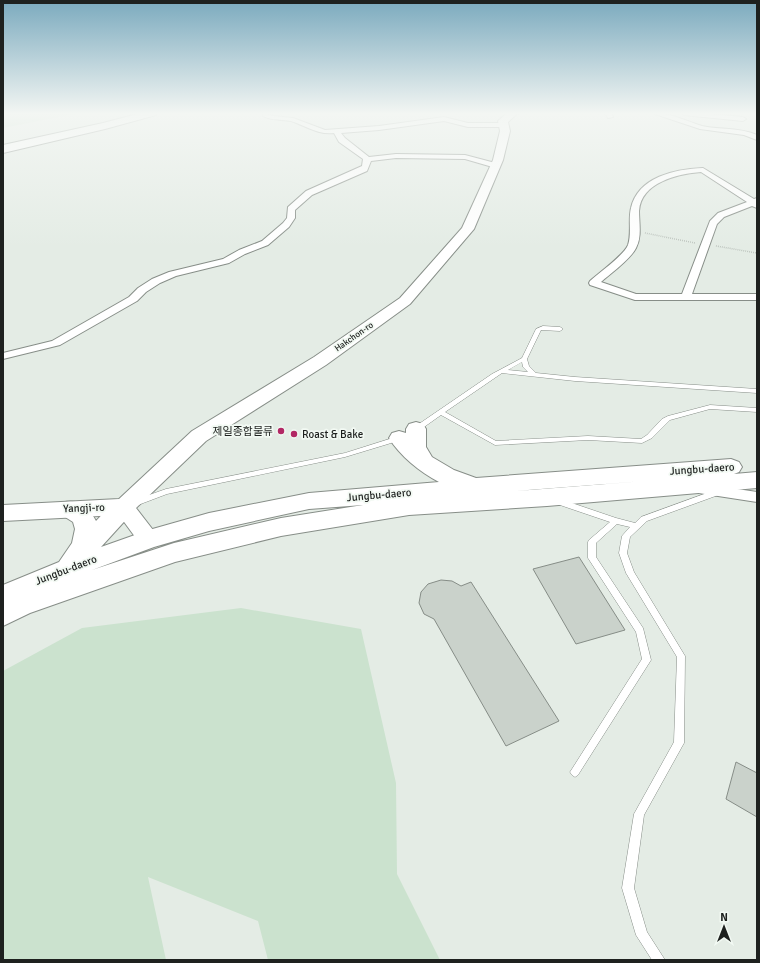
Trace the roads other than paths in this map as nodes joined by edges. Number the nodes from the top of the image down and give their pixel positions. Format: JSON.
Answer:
{"nodes":[{"id":1,"x":378,"y":158,"type":"edge"},
{"id":2,"x":468,"y":158,"type":"edge"},
{"id":3,"x":498,"y":158,"type":"edge"},
{"id":4,"x":368,"y":159,"type":"joint"},
{"id":5,"x":496,"y":166,"type":"junction"},
{"id":6,"x":755,"y":203,"type":"edge"},
{"id":7,"x":686,"y":297,"type":"junction"},
{"id":8,"x":757,"y":297,"type":"edge"},
{"id":9,"x":560,"y":329,"type":"dead end"},
{"id":10,"x":3,"y":356,"type":"edge"},
{"id":11,"x":524,"y":359,"type":"junction"},
{"id":12,"x":501,"y":371,"type":"junction"},
{"id":13,"x":535,"y":375,"type":"junction"},
{"id":14,"x":757,"y":390,"type":"edge"},
{"id":15,"x":757,"y":410,"type":"edge"},
{"id":16,"x":440,"y":412,"type":"junction"},
{"id":17,"x":407,"y":434,"type":"junction"},
{"id":18,"x":757,"y":465,"type":"edge"},
{"id":19,"x":757,"y":480,"type":"edge"},
{"id":20,"x":479,"y":486,"type":"junction"},
{"id":21,"x":683,"y":486,"type":"junction"},
{"id":22,"x":719,"y":492,"type":"junction"},
{"id":23,"x":757,"y":497,"type":"edge"},
{"id":24,"x":547,"y":498,"type":"junction"},
{"id":25,"x":124,"y":507,"type":"junction"},
{"id":26,"x":70,"y":508,"type":"junction"},
{"id":27,"x":3,"y":514,"type":"edge"},
{"id":28,"x":616,"y":520,"type":"junction"},
{"id":29,"x":637,"y":526,"type":"junction"},
{"id":30,"x":149,"y":539,"type":"junction"},
{"id":31,"x":73,"y":562,"type":"junction"},
{"id":32,"x":8,"y":603,"type":"edge"},
{"id":33,"x":575,"y":772,"type":"dead end"},
{"id":34,"x":659,"y":960,"type":"edge"}],
"edges":[{"from":1,"to":4,"type":"street"},
{"from":2,"to":5,"type":"street"},
{"from":3,"to":5,"type":"street","name":"Hakchon-ro"},
{"from":4,"to":10,"type":"street"},
{"from":5,"to":25,"type":"street","name":"Hakchon-ro"},
{"from":6,"to":7,"type":"street"},
{"from":6,"to":7,"type":"street"},
{"from":7,"to":8,"type":"street"},
{"from":9,"to":11,"type":"lane"},
{"from":11,"to":12,"type":"lane"},
{"from":11,"to":13,"type":"lane"},
{"from":12,"to":13,"type":"lane"},
{"from":12,"to":16,"type":"lane"},
{"from":13,"to":14,"type":"lane"},
{"from":15,"to":16,"type":"lane"},
{"from":16,"to":17,"type":"lane"},
{"from":17,"to":20,"type":"main road"},
{"from":17,"to":25,"type":"lane"},
{"from":18,"to":20,"type":"main road","name":"Jungbu-daero"},
{"from":19,"to":21,"type":"main road","name":"Jungbu-daero"},
{"from":20,"to":30,"type":"main road","name":"Jungbu-daero"},
{"from":21,"to":22,"type":"street"},
{"from":21,"to":24,"type":"main road","name":"Jungbu-daero"},
{"from":22,"to":23,"type":"street"},
{"from":22,"to":29,"type":"lane"},
{"from":24,"to":28,"type":"lane"},
{"from":24,"to":32,"type":"main road","name":"Jungbu-daero"},
{"from":25,"to":26,"type":"street","name":"Yangji-ro"},
{"from":25,"to":30,"type":"street"},
{"from":25,"to":31,"type":"main road"},
{"from":26,"to":27,"type":"street","name":"Yangji-ro"},
{"from":26,"to":31,"type":"main road"},
{"from":28,"to":29,"type":"lane"},
{"from":28,"to":33,"type":"lane"},
{"from":29,"to":34,"type":"lane"},
{"from":30,"to":31,"type":"main road","name":"Jungbu-daero"},
{"from":31,"to":32,"type":"main road","name":"Jungbu-daero"}]}
